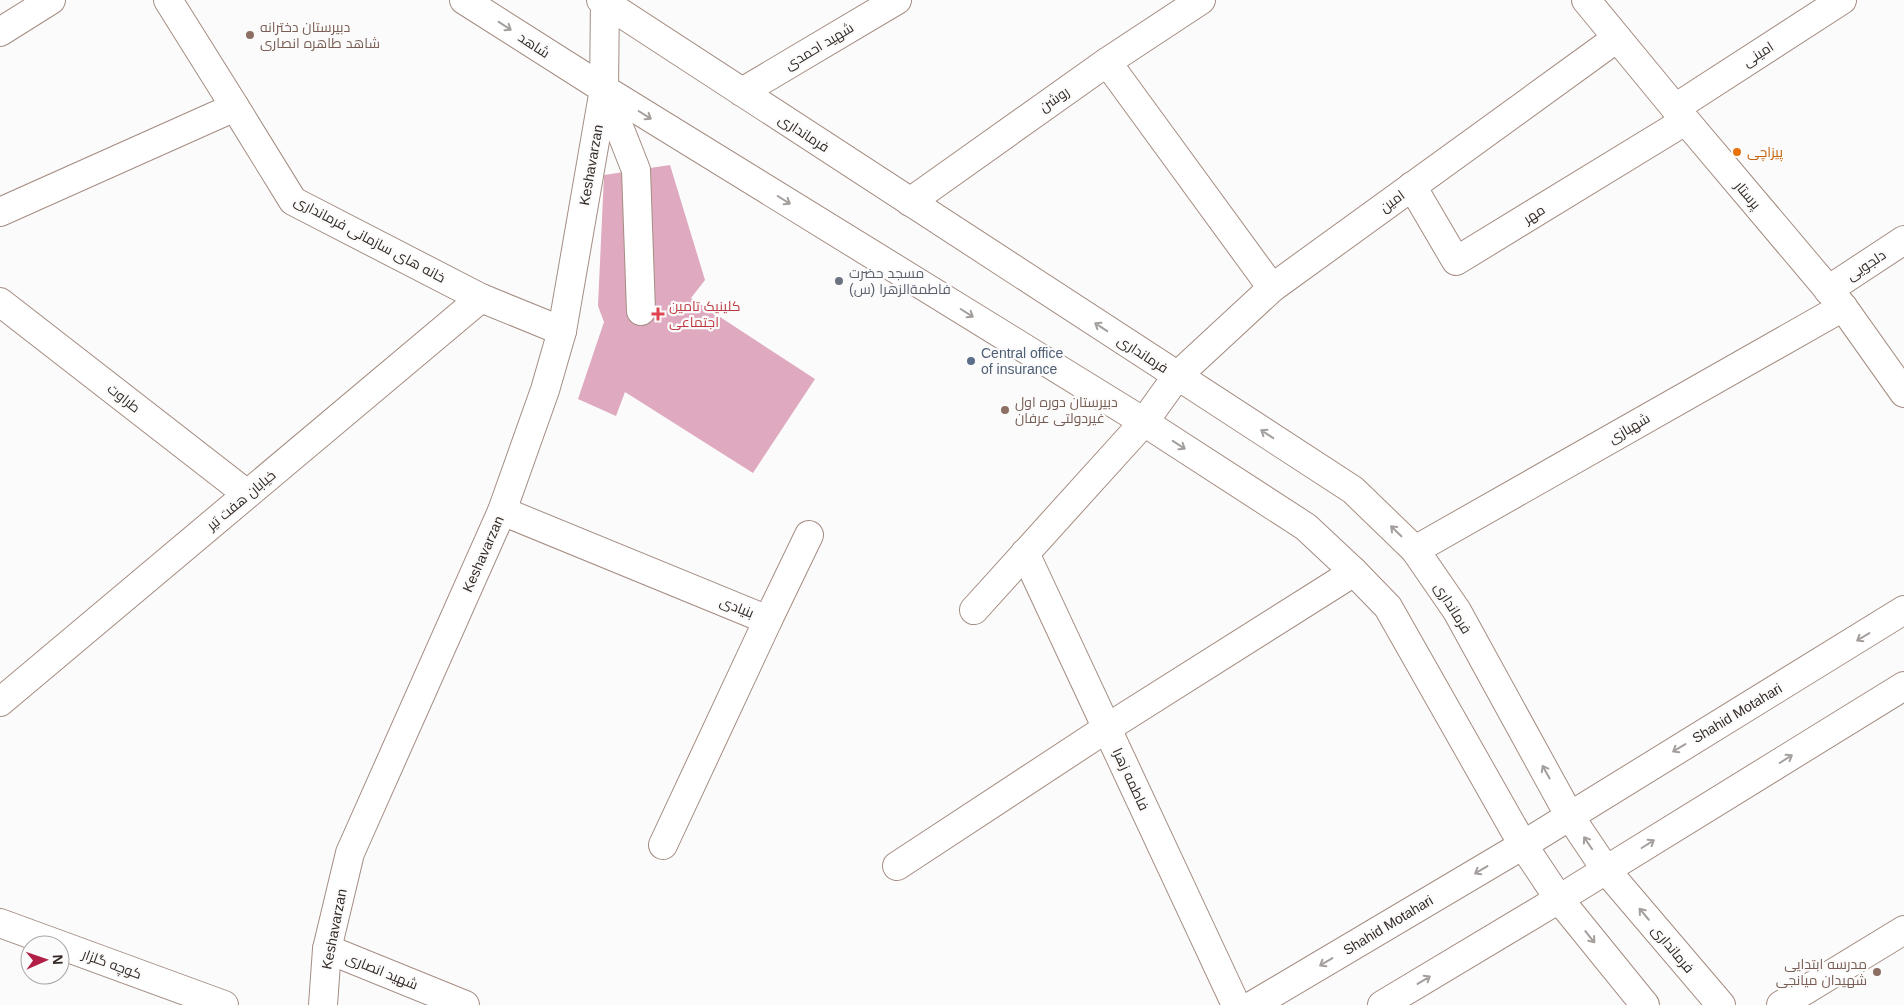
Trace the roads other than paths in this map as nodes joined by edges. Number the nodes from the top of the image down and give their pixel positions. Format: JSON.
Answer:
{"nodes":[{"id":1,"x":51,"y":0,"type":"edge"},
{"id":2,"x":168,"y":0,"type":"edge"},
{"id":3,"x":464,"y":0,"type":"edge"},
{"id":4,"x":897,"y":0,"type":"edge"},
{"id":5,"x":1201,"y":0,"type":"edge"},
{"id":6,"x":1586,"y":0,"type":"edge"},
{"id":7,"x":1842,"y":0,"type":"edge"},
{"id":8,"x":604,"y":1,"type":"edge"},
{"id":9,"x":0,"y":32,"type":"edge"},
{"id":10,"x":1617,"y":38,"type":"junction"},
{"id":11,"x":1107,"y":62,"type":"junction"},
{"id":12,"x":604,"y":89,"type":"junction"},
{"id":13,"x":742,"y":92,"type":"junction"},
{"id":14,"x":234,"y":107,"type":"junction"},
{"id":15,"x":1680,"y":115,"type":"junction"},
{"id":16,"x":1412,"y":186,"type":"junction"},
{"id":17,"x":910,"y":202,"type":"junction"},
{"id":18,"x":0,"y":212,"type":"edge"},
{"id":19,"x":1904,"y":240,"type":"edge"},
{"id":20,"x":1272,"y":288,"type":"junction"},
{"id":21,"x":482,"y":298,"type":"junction"},
{"id":22,"x":1835,"y":298,"type":"junction"},
{"id":23,"x":0,"y":302,"type":"edge"},
{"id":24,"x":641,"y":311,"type":"dead end"},
{"id":25,"x":562,"y":331,"type":"junction"},
{"id":26,"x":1177,"y":376,"type":"junction"},
{"id":27,"x":1904,"y":393,"type":"edge"},
{"id":28,"x":1144,"y":422,"type":"junction"},
{"id":29,"x":248,"y":494,"type":"junction"},
{"id":30,"x":502,"y":511,"type":"junction"},
{"id":31,"x":809,"y":534,"type":"dead end"},
{"id":32,"x":1415,"y":550,"type":"junction"},
{"id":33,"x":1025,"y":553,"type":"junction"},
{"id":34,"x":1354,"y":572,"type":"junction"},
{"id":35,"x":974,"y":610,"type":"dead end"},
{"id":36,"x":1904,"y":610,"type":"edge"},
{"id":37,"x":768,"y":620,"type":"junction"},
{"id":38,"x":1904,"y":686,"type":"edge"},
{"id":39,"x":0,"y":702,"type":"edge"},
{"id":40,"x":1107,"y":728,"type":"junction"},
{"id":41,"x":1569,"y":815,"type":"junction"},
{"id":42,"x":663,"y":845,"type":"dead end"},
{"id":43,"x":1522,"y":845,"type":"junction"},
{"id":44,"x":897,"y":866,"type":"dead end"},
{"id":45,"x":1606,"y":870,"type":"junction"},
{"id":46,"x":1559,"y":899,"type":"junction"},
{"id":47,"x":0,"y":922,"type":"edge"},
{"id":48,"x":1904,"y":930,"type":"edge"},
{"id":49,"x":327,"y":949,"type":"junction"},
{"id":50,"x":224,"y":1005,"type":"edge"},
{"id":51,"x":323,"y":1005,"type":"edge"},
{"id":52,"x":464,"y":1005,"type":"edge"},
{"id":53,"x":1236,"y":1005,"type":"edge"},
{"id":54,"x":1253,"y":1005,"type":"edge"},
{"id":55,"x":1382,"y":1005,"type":"edge"},
{"id":56,"x":1645,"y":1005,"type":"edge"},
{"id":57,"x":1721,"y":1005,"type":"edge"},
{"id":58,"x":1781,"y":1005,"type":"edge"}],
"edges":[{"from":1,"to":9,"type":"street"},
{"from":2,"to":14,"type":"street","name":"خانه های سازمانی فرمانداری"},
{"from":3,"to":12,"type":"street","name":"شاهد","one_way":true},
{"from":4,"to":13,"type":"street","name":"شهید احمدی"},
{"from":5,"to":11,"type":"street","name":"روشن"},
{"from":6,"to":10,"type":"street","name":"پرستار"},
{"from":7,"to":15,"type":"street","name":"امینی"},
{"from":8,"to":12,"type":"street"},
{"from":8,"to":13,"type":"street","name":"فرمانداری"},
{"from":10,"to":15,"type":"street","name":"پرستار"},
{"from":10,"to":16,"type":"street","name":"امین"},
{"from":11,"to":17,"type":"street","name":"روشن"},
{"from":11,"to":20,"type":"street"},
{"from":12,"to":24,"type":"street"},
{"from":12,"to":25,"type":"street","name":"Keshavarzan"},
{"from":12,"to":28,"type":"street","one_way":true},
{"from":13,"to":17,"type":"street","name":"فرمانداری"},
{"from":14,"to":18,"type":"street"},
{"from":14,"to":21,"type":"street","name":"خانه های سازمانی فرمانداری"},
{"from":15,"to":16,"type":"street","name":"مهر"},
{"from":15,"to":22,"type":"street","name":"پرستار"},
{"from":16,"to":20,"type":"street","name":"امین"},
{"from":26,"to":17,"type":"street","name":"فرمانداری","one_way":true},
{"from":19,"to":22,"type":"street","name":"دلجویی"},
{"from":20,"to":26,"type":"street","name":"امین"},
{"from":21,"to":25,"type":"street","name":"خانه های سازمانی فرمانداری"},
{"from":21,"to":29,"type":"street","name":"خیابان هفت تیر"},
{"from":22,"to":27,"type":"street","name":"پرستار"},
{"from":22,"to":32,"type":"street","name":"شهبازی"},
{"from":23,"to":29,"type":"street","name":"طراوت"},
{"from":25,"to":30,"type":"street","name":"Keshavarzan"},
{"from":26,"to":28,"type":"street","name":"امین"},
{"from":32,"to":26,"type":"street","name":"فرمانداری","one_way":true},
{"from":28,"to":33,"type":"street"},
{"from":28,"to":34,"type":"street","one_way":true},
{"from":29,"to":39,"type":"street","name":"خیابان هفت تیر"},
{"from":30,"to":37,"type":"street","name":"بنیادی"},
{"from":30,"to":49,"type":"street","name":"Keshavarzan"},
{"from":31,"to":37,"type":"street"},
{"from":41,"to":32,"type":"street","name":"فرمانداری","one_way":true},
{"from":33,"to":35,"type":"street"},
{"from":33,"to":40,"type":"street","name":"فاطمه زهرا"},
{"from":34,"to":40,"type":"street"},
{"from":34,"to":43,"type":"street"},
{"from":36,"to":41,"type":"street","name":"Shahid Motahari","one_way":true},
{"from":37,"to":42,"type":"street","name":"بنیادی"},
{"from":45,"to":38,"type":"street","one_way":true},
{"from":40,"to":44,"type":"street"},
{"from":40,"to":53,"type":"street","name":"فاطمه زهرا"},
{"from":41,"to":43,"type":"street","name":"Shahid Motahari"},
{"from":45,"to":41,"type":"street","name":"فرمانداری","one_way":true},
{"from":43,"to":46,"type":"street"},
{"from":43,"to":54,"type":"street","name":"Shahid Motahari","one_way":true},
{"from":45,"to":46,"type":"street"},
{"from":57,"to":45,"type":"street","name":"فرمانداری","one_way":true},
{"from":55,"to":46,"type":"street","one_way":true},
{"from":46,"to":56,"type":"street","one_way":true},
{"from":47,"to":50,"type":"street","name":"کوچه گلزار"},
{"from":48,"to":58,"type":"street"},
{"from":49,"to":51,"type":"street","name":"Keshavarzan"},
{"from":49,"to":52,"type":"street","name":"شهید انصاری"}]}
